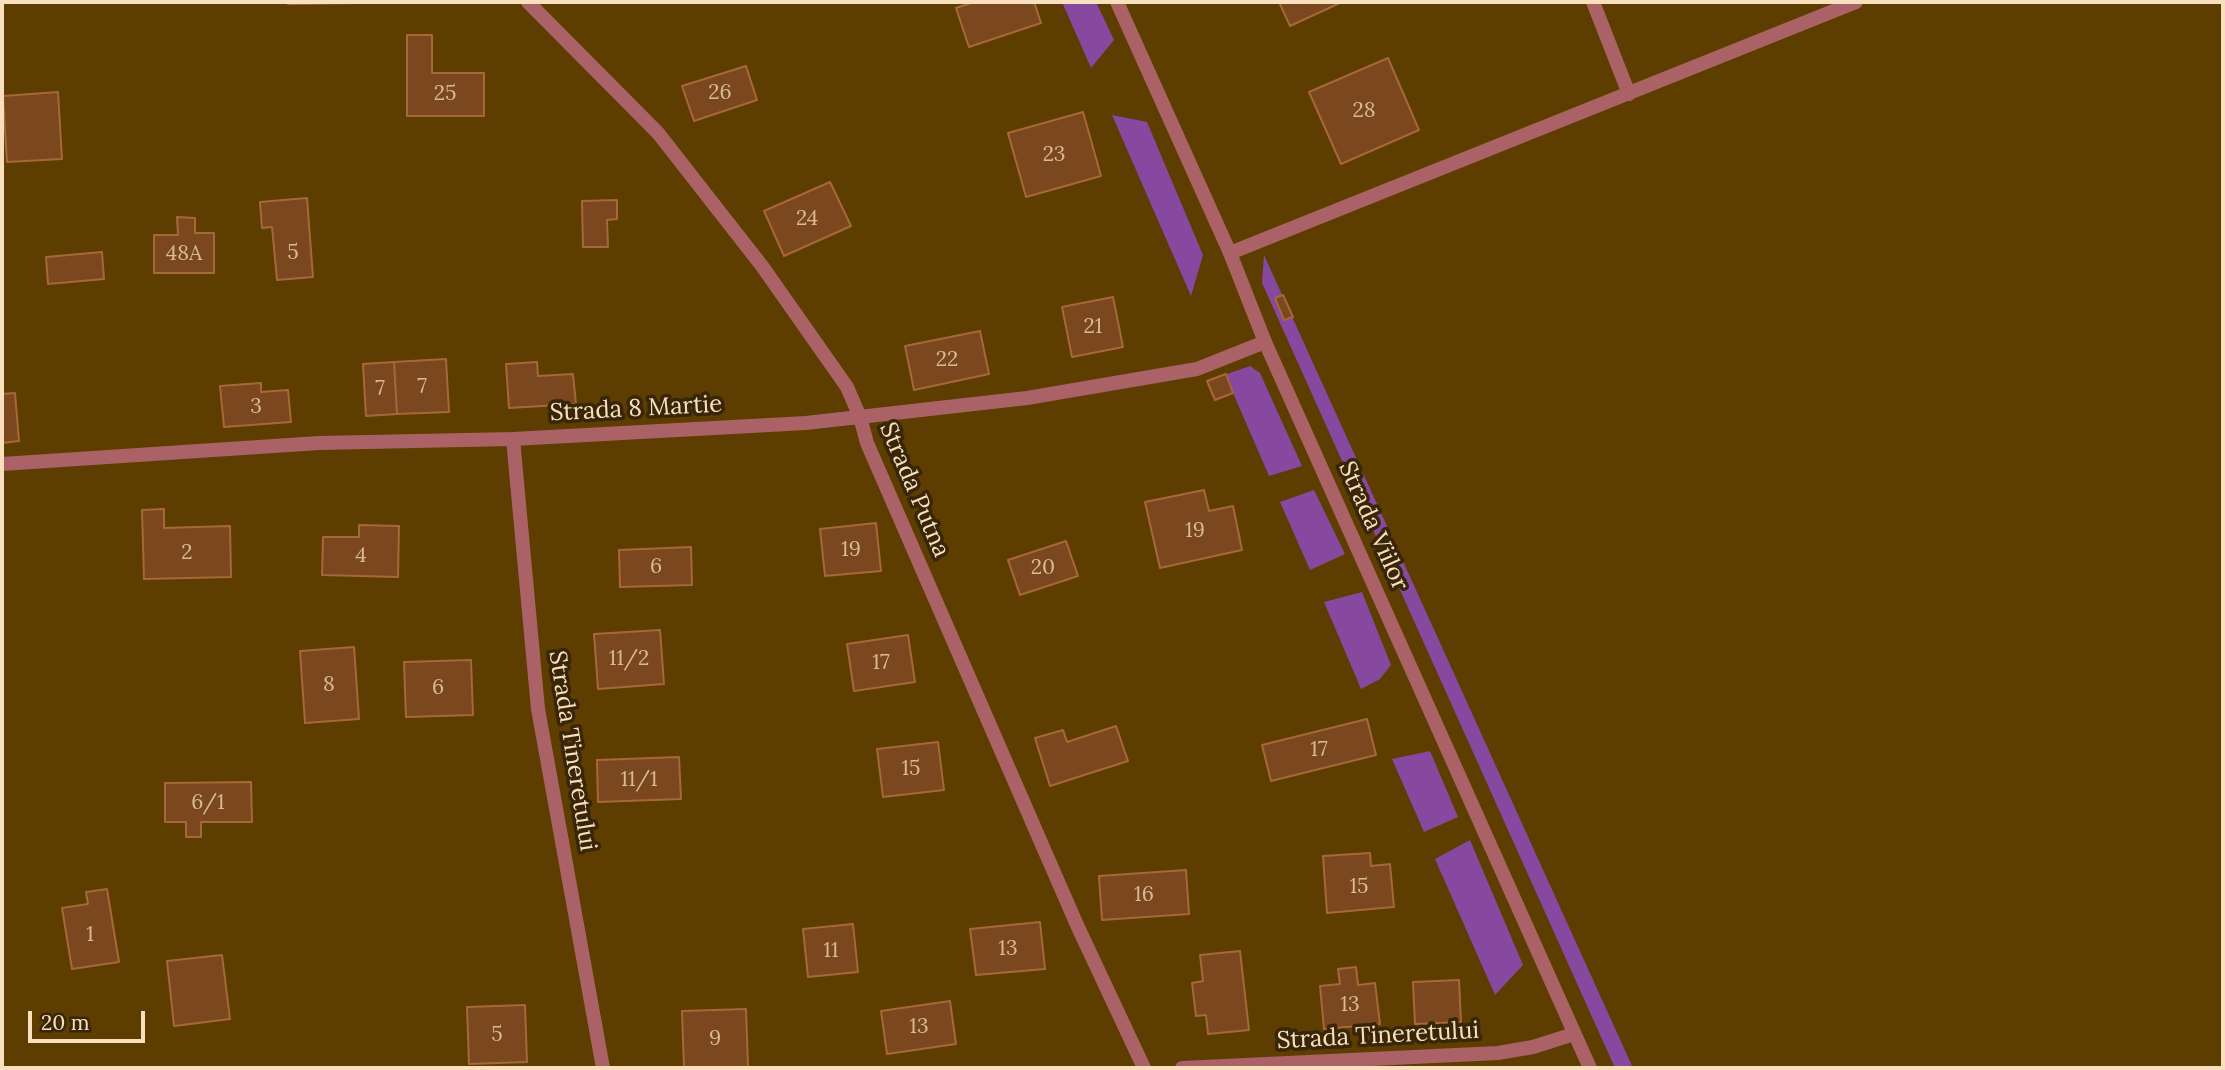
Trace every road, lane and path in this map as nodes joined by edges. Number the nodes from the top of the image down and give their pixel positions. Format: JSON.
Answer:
{"nodes":[{"id":1,"x":528,"y":2,"type":"edge"},
{"id":2,"x":1116,"y":2,"type":"edge"},
{"id":3,"x":1593,"y":2,"type":"edge"},
{"id":4,"x":1856,"y":2,"type":"edge"},
{"id":5,"x":1629,"y":94,"type":"junction"},
{"id":6,"x":1230,"y":253,"type":"junction"},
{"id":7,"x":1265,"y":342,"type":"junction"},
{"id":8,"x":860,"y":417,"type":"junction"},
{"id":9,"x":513,"y":439,"type":"junction"},
{"id":10,"x":2,"y":464,"type":"edge"},
{"id":11,"x":1574,"y":1034,"type":"junction"},
{"id":12,"x":603,"y":1068,"type":"edge"},
{"id":13,"x":1144,"y":1068,"type":"edge"},
{"id":14,"x":1182,"y":1068,"type":"edge"},
{"id":15,"x":1590,"y":1068,"type":"edge"}],
"edges":[{"from":1,"to":8,"type":"street","name":"Strada Putna"},
{"from":2,"to":6,"type":"street","name":"Strada Viilor"},
{"from":3,"to":5,"type":"street"},
{"from":4,"to":5,"type":"street"},
{"from":5,"to":6,"type":"street"},
{"from":6,"to":7,"type":"street","name":"Strada Viilor"},
{"from":7,"to":8,"type":"street","name":"Strada 8 Martie"},
{"from":7,"to":11,"type":"street","name":"Strada Viilor"},
{"from":8,"to":9,"type":"street","name":"Strada 8 Martie"},
{"from":8,"to":13,"type":"street","name":"Strada Putna"},
{"from":9,"to":10,"type":"street","name":"Strada 8 Martie"},
{"from":9,"to":12,"type":"street","name":"Strada Tineretului"},
{"from":11,"to":14,"type":"street","name":"Strada Tineretului"},
{"from":11,"to":15,"type":"street","name":"Strada Viilor"}]}
